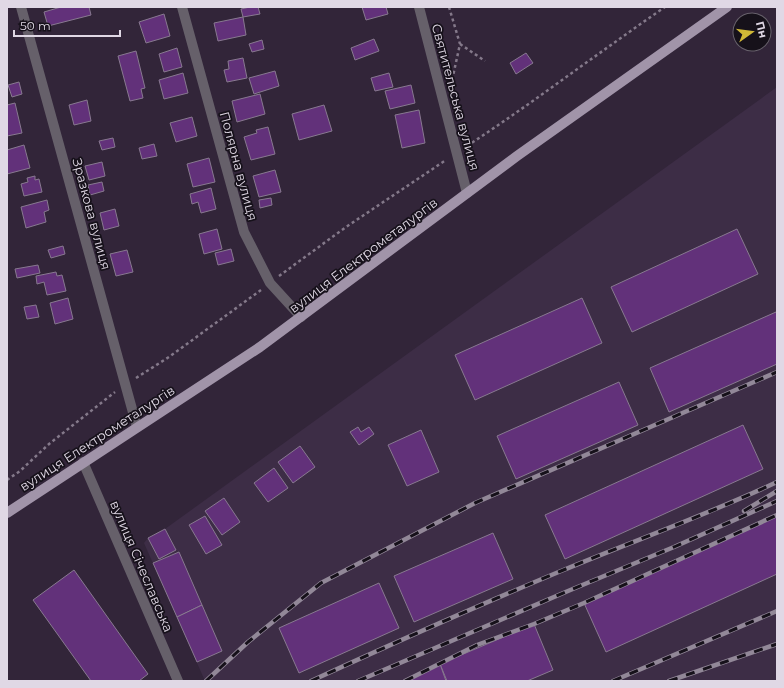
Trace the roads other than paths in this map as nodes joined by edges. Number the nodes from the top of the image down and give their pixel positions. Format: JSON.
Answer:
{"nodes":[{"id":1,"x":21,"y":7,"type":"edge"},
{"id":2,"x":182,"y":7,"type":"edge"},
{"id":3,"x":419,"y":7,"type":"edge"},
{"id":4,"x":727,"y":7,"type":"edge"},
{"id":5,"x":467,"y":193,"type":"junction"},
{"id":6,"x":301,"y":317,"type":"junction"},
{"id":7,"x":138,"y":427,"type":"junction"},
{"id":8,"x":83,"y":462,"type":"junction"},
{"id":9,"x":7,"y":513,"type":"edge"},
{"id":10,"x":178,"y":681,"type":"edge"}],
"edges":[{"from":1,"to":7,"type":"street","name":"Зразкова вулиця"},
{"from":2,"to":6,"type":"street","name":"Полярна вулиця"},
{"from":3,"to":5,"type":"street","name":"Святительська вулиця"},
{"from":4,"to":5,"type":"main road","name":"вулиця Електрометалургів"},
{"from":5,"to":6,"type":"main road","name":"вулиця Електрометалургів"},
{"from":6,"to":7,"type":"main road","name":"вулиця Електрометалургів"},
{"from":7,"to":8,"type":"main road","name":"вулиця Електрометалургів"},
{"from":8,"to":9,"type":"main road","name":"вулиця Електрометалургів"},
{"from":8,"to":10,"type":"street","name":"вулиця Січеславська"}]}
